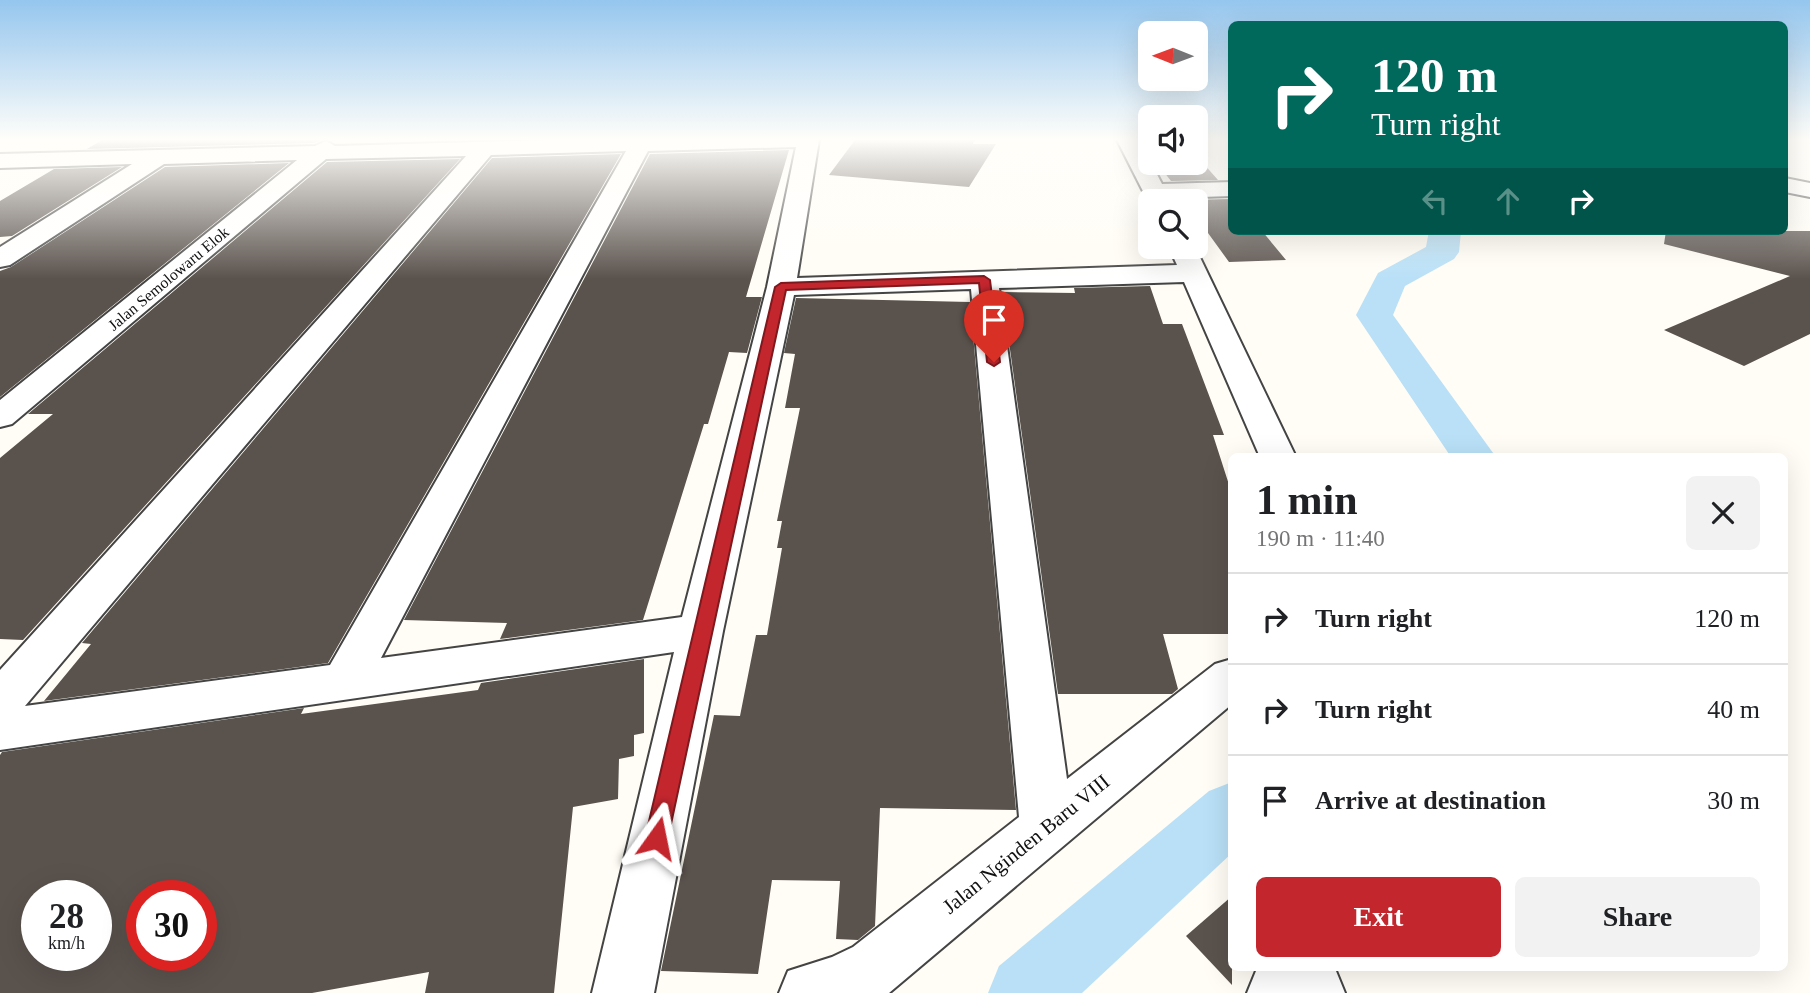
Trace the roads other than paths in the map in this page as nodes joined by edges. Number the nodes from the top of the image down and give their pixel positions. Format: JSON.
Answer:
{"nodes":[{"id":1,"x":113,"y":186,"type":"edge"},
{"id":2,"x":279,"y":186,"type":"edge"},
{"id":3,"x":451,"y":186,"type":"edge"},
{"id":4,"x":618,"y":186,"type":"edge"},
{"id":5,"x":799,"y":186,"type":"edge"},
{"id":6,"x":1792,"y":186,"type":"edge"},
{"id":7,"x":1228,"y":189,"type":"edge"},
{"id":8,"x":1810,"y":190,"type":"edge"},
{"id":9,"x":1208,"y":191,"type":"edge"},
{"id":10,"x":0,"y":259,"type":"edge"},
{"id":11,"x":1189,"y":260,"type":"edge"},
{"id":12,"x":984,"y":280,"type":"junction"},
{"id":13,"x":781,"y":287,"type":"junction"},
{"id":14,"x":0,"y":417,"type":"edge"},
{"id":15,"x":1276,"y":453,"type":"edge"},
{"id":16,"x":701,"y":631,"type":"junction"},
{"id":17,"x":346,"y":679,"type":"junction"},
{"id":18,"x":1228,"y":680,"type":"edge"},
{"id":19,"x":0,"y":702,"type":"edge"},
{"id":20,"x":0,"y":730,"type":"edge"},
{"id":21,"x":1047,"y":828,"type":"junction"},
{"id":22,"x":623,"y":993,"type":"edge"},
{"id":23,"x":810,"y":993,"type":"edge"},
{"id":24,"x":1278,"y":993,"type":"edge"},
{"id":25,"x":1314,"y":993,"type":"edge"}],
"edges":[{"from":1,"to":10,"type":"street"},
{"from":2,"to":14,"type":"street","name":"Jalan Semolowaru Elok"},
{"from":3,"to":19,"type":"street"},
{"from":4,"to":17,"type":"street"},
{"from":5,"to":13,"type":"street"},
{"from":6,"to":8,"type":"street"},
{"from":7,"to":9,"type":"street"},
{"from":11,"to":12,"type":"street"},
{"from":11,"to":15,"type":"street"},
{"from":12,"to":13,"type":"street"},
{"from":12,"to":21,"type":"street"},
{"from":13,"to":16,"type":"street"},
{"from":16,"to":17,"type":"street"},
{"from":16,"to":22,"type":"street"},
{"from":17,"to":20,"type":"street"},
{"from":18,"to":21,"type":"street","name":"Jalan Nginden Baru VIII"},
{"from":21,"to":23,"type":"street","name":"Jalan Nginden Baru VIII"},
{"from":24,"to":25,"type":"street"}]}
